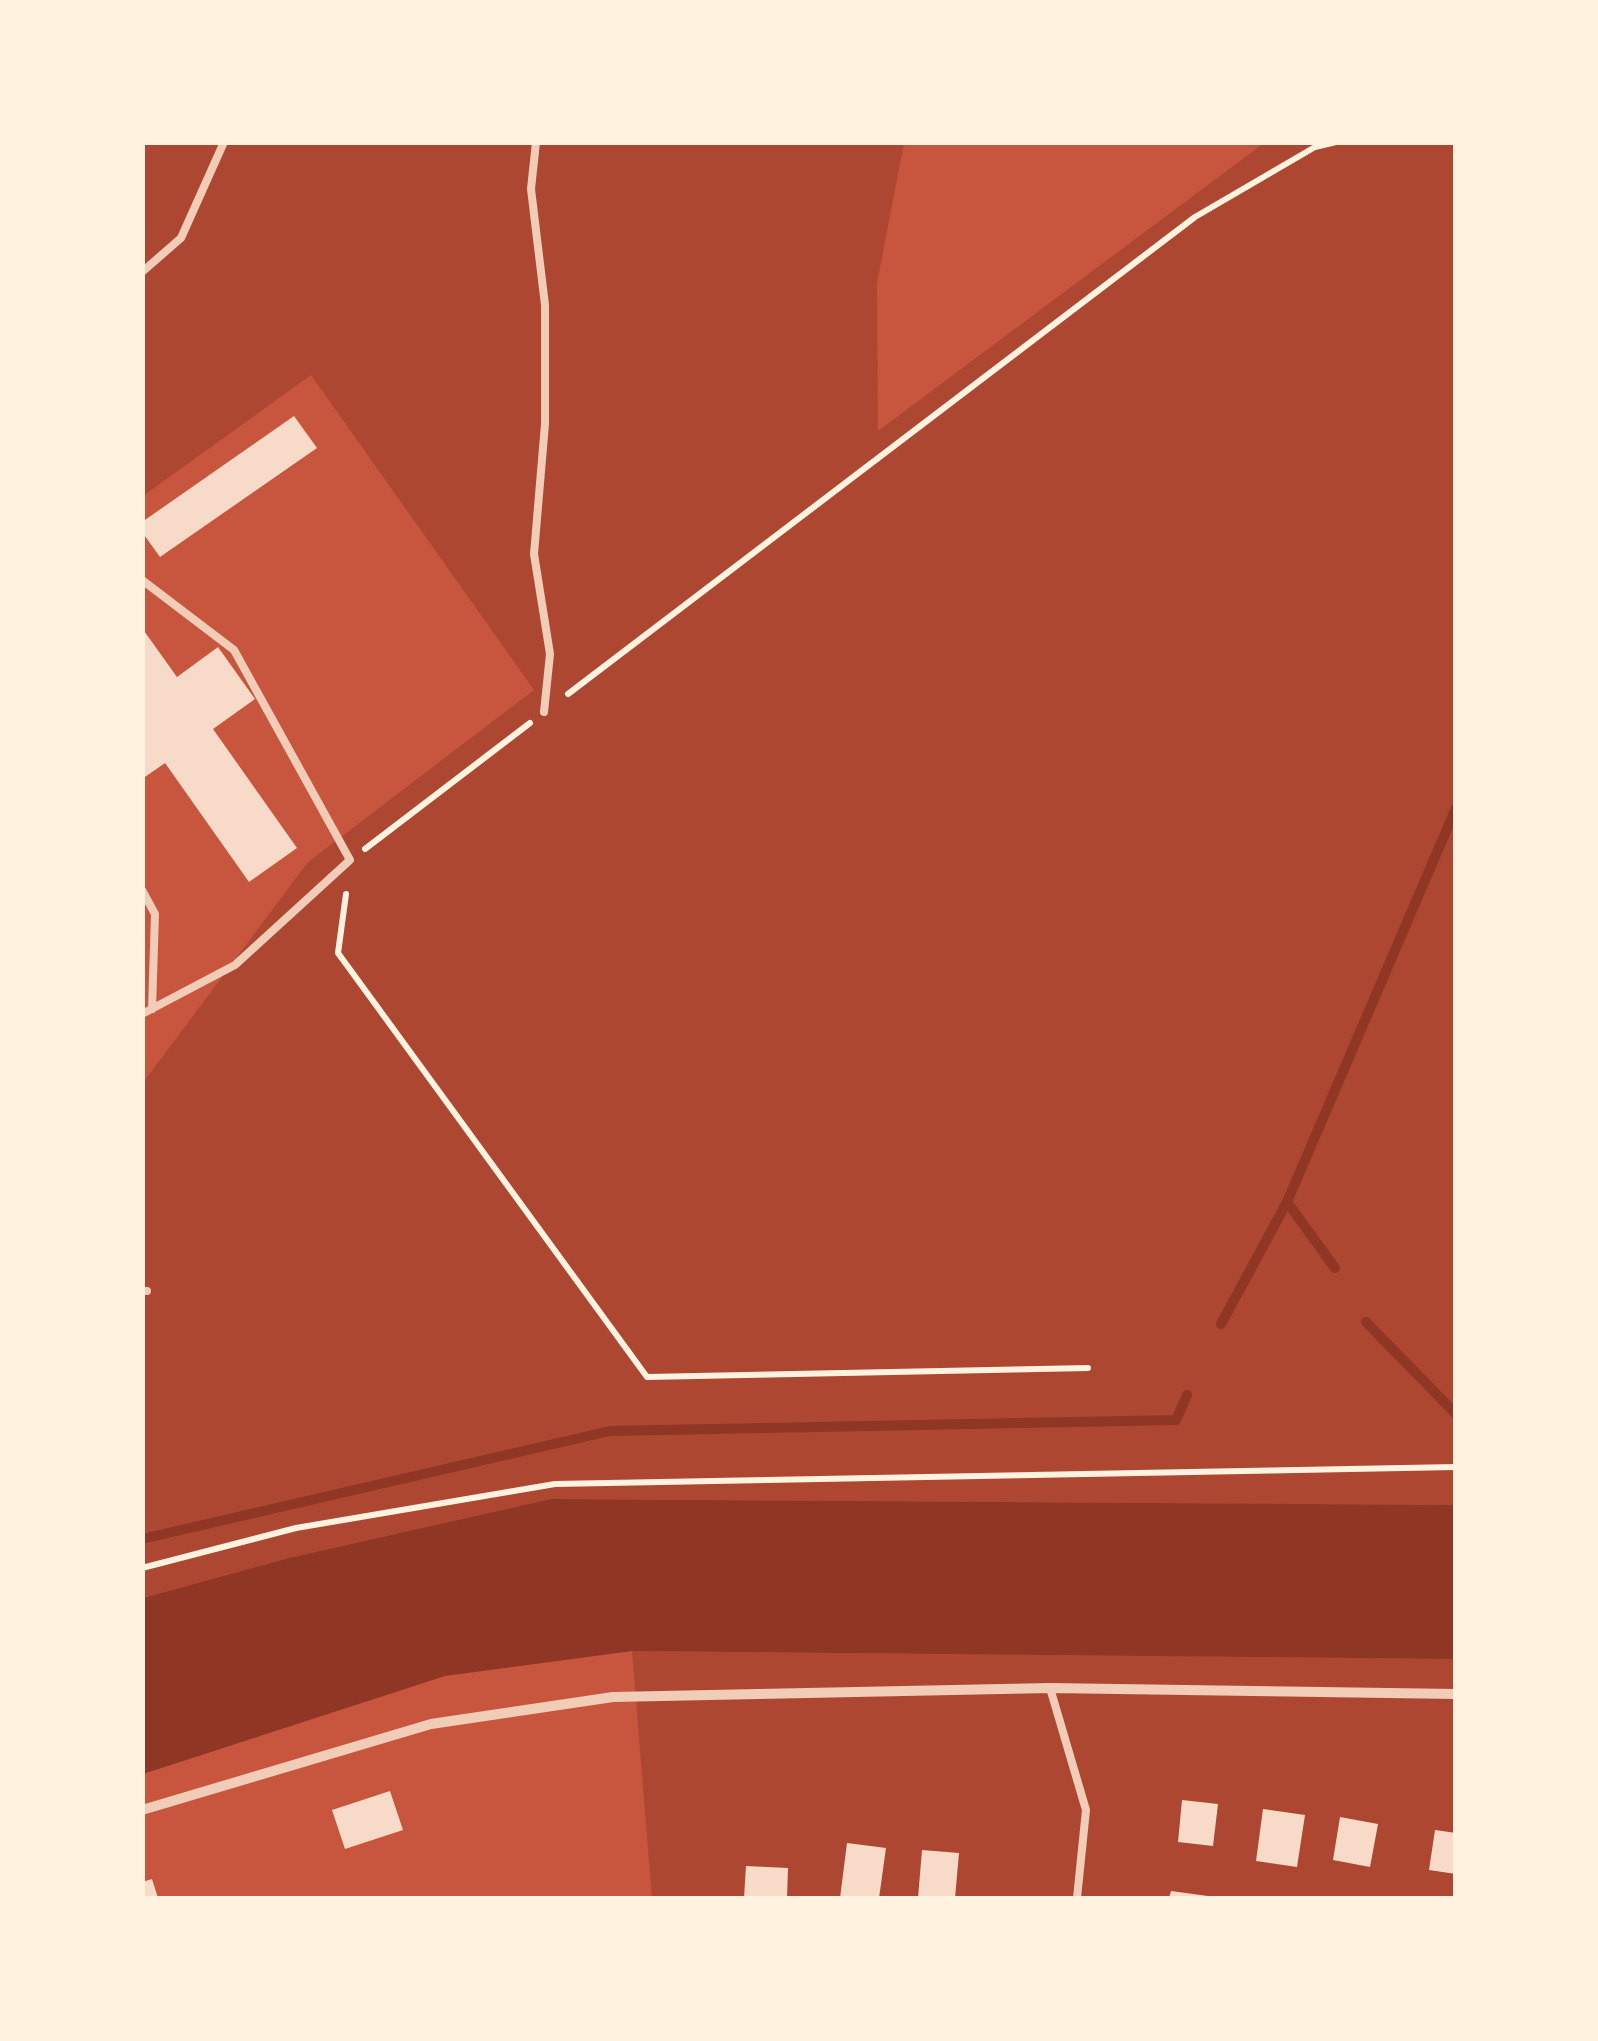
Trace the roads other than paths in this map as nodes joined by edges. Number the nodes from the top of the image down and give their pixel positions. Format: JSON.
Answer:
{"nodes":[{"id":1,"x":224,"y":142,"type":"edge"},
{"id":2,"x":536,"y":142,"type":"edge"},
{"id":3,"x":142,"y":272,"type":"edge"},
{"id":4,"x":142,"y":580,"type":"edge"},
{"id":5,"x":544,"y":712,"type":"road end"},
{"id":6,"x":142,"y":890,"type":"edge"},
{"id":7,"x":152,"y":1008,"type":"junction"},
{"id":8,"x":142,"y":1014,"type":"edge"},
{"id":9,"x":1050,"y":1688,"type":"junction"},
{"id":10,"x":1456,"y":1694,"type":"edge"},
{"id":11,"x":142,"y":1810,"type":"edge"},
{"id":12,"x":1077,"y":1898,"type":"edge"}],
"edges":[{"from":1,"to":3,"type":"lane"},
{"from":2,"to":5,"type":"lane"},
{"from":4,"to":7,"type":"lane"},
{"from":6,"to":7,"type":"lane"},
{"from":7,"to":8,"type":"lane"},
{"from":9,"to":10,"type":"street"},
{"from":9,"to":11,"type":"street"},
{"from":9,"to":12,"type":"lane"}]}
